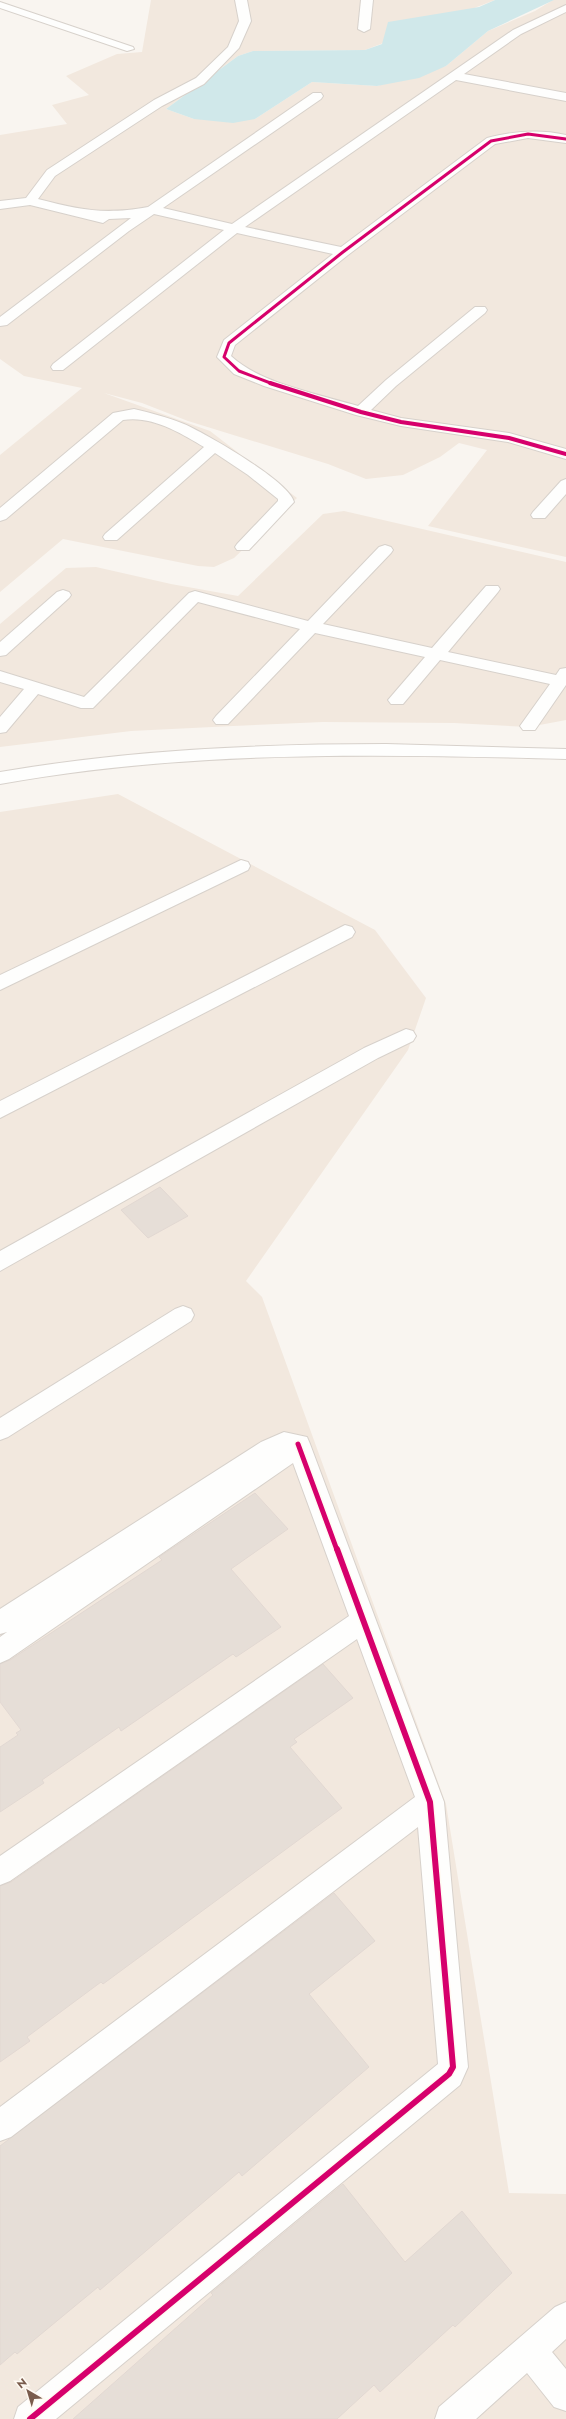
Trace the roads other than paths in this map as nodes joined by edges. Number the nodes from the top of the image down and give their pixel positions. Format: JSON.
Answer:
{"nodes":[{"id":1,"x":241,"y":0,"type":"edge"},
{"id":2,"x":366,"y":0,"type":"edge"},
{"id":3,"x":0,"y":5,"type":"edge"},
{"id":4,"x":566,"y":8,"type":"edge"},
{"id":5,"x":364,"y":29,"type":"dead end"},
{"id":6,"x":130,"y":49,"type":"dead end"},
{"id":7,"x":459,"y":73,"type":"junction"},
{"id":8,"x":566,"y":90,"type":"edge"},
{"id":9,"x":317,"y":96,"type":"dead end"},
{"id":10,"x":566,"y":96,"type":"edge"},
{"id":11,"x":566,"y":139,"type":"edge"},
{"id":12,"x":30,"y":201,"type":"junction"},
{"id":13,"x":0,"y":205,"type":"edge"},
{"id":14,"x":152,"y":210,"type":"junction"},
{"id":15,"x":90,"y":215,"type":"junction"},
{"id":16,"x":236,"y":227,"type":"junction"},
{"id":17,"x":124,"y":228,"type":"junction"},
{"id":18,"x":343,"y":252,"type":"junction"},
{"id":19,"x":480,"y":310,"type":"dead end"},
{"id":20,"x":2,"y":322,"type":"dead end"},
{"id":21,"x":58,"y":366,"type":"dead end"},
{"id":22,"x":362,"y":412,"type":"junction"},
{"id":23,"x":216,"y":445,"type":"junction"},
{"id":24,"x":566,"y":454,"type":"edge"},
{"id":25,"x":566,"y":484,"type":"edge"},
{"id":26,"x":539,"y":515,"type":"dead end"},
{"id":27,"x":0,"y":516,"type":"edge"},
{"id":28,"x":111,"y":537,"type":"dead end"},
{"id":29,"x":243,"y":547,"type":"dead end"},
{"id":30,"x":385,"y":550,"type":"dead end"},
{"id":31,"x":492,"y":589,"type":"dead end"},
{"id":32,"x":63,"y":595,"type":"dead end"},
{"id":33,"x":312,"y":627,"type":"junction"},
{"id":34,"x":0,"y":651,"type":"edge"},
{"id":35,"x":438,"y":653,"type":"junction"},
{"id":36,"x":0,"y":676,"type":"edge"},
{"id":37,"x":562,"y":677,"type":"edge"},
{"id":38,"x":35,"y":687,"type":"junction"},
{"id":39,"x":397,"y":700,"type":"dead end"},
{"id":40,"x":222,"y":720,"type":"dead end"},
{"id":41,"x":529,"y":726,"type":"dead end"},
{"id":42,"x":0,"y":728,"type":"edge"},
{"id":43,"x":566,"y":754,"type":"edge"},
{"id":44,"x":0,"y":778,"type":"edge"},
{"id":45,"x":241,"y":866,"type":"dead end"},
{"id":46,"x":345,"y":932,"type":"dead end"},
{"id":47,"x":0,"y":983,"type":"edge"},
{"id":48,"x":406,"y":1036,"type":"dead end"},
{"id":49,"x":0,"y":1110,"type":"edge"},
{"id":50,"x":0,"y":1262,"type":"edge"},
{"id":51,"x":183,"y":1315,"type":"dead end"},
{"id":52,"x":0,"y":1430,"type":"edge"},
{"id":53,"x":298,"y":1444,"type":"junction"},
{"id":54,"x":364,"y":1620,"type":"junction"},
{"id":55,"x":0,"y":1623,"type":"edge"},
{"id":56,"x":0,"y":1651,"type":"edge"},
{"id":57,"x":430,"y":1802,"type":"junction"},
{"id":58,"x":0,"y":1872,"type":"edge"},
{"id":59,"x":0,"y":2126,"type":"edge"},
{"id":60,"x":566,"y":2318,"type":"edge"},
{"id":61,"x":530,"y":2351,"type":"junction"},
{"id":62,"x":566,"y":2395,"type":"edge"},
{"id":63,"x":33,"y":2418,"type":"edge"},
{"id":64,"x":451,"y":2419,"type":"edge"}],
"edges":[{"from":1,"to":12,"type":"street"},
{"from":2,"to":5,"type":"street"},
{"from":3,"to":6,"type":"lane"},
{"from":4,"to":7,"type":"street"},
{"from":7,"to":8,"type":"street"},
{"from":7,"to":10,"type":"street"},
{"from":7,"to":16,"type":"street"},
{"from":9,"to":14,"type":"street"},
{"from":11,"to":18,"type":"street"},
{"from":12,"to":13,"type":"street"},
{"from":12,"to":15,"type":"street"},
{"from":14,"to":15,"type":"street"},
{"from":14,"to":16,"type":"street"},
{"from":14,"to":17,"type":"street"},
{"from":15,"to":17,"type":"street"},
{"from":16,"to":18,"type":"street"},
{"from":16,"to":21,"type":"street"},
{"from":17,"to":20,"type":"street"},
{"from":18,"to":22,"type":"street"},
{"from":19,"to":22,"type":"street"},
{"from":22,"to":24,"type":"street"},
{"from":23,"to":27,"type":"street"},
{"from":23,"to":28,"type":"street"},
{"from":23,"to":29,"type":"street"},
{"from":25,"to":26,"type":"street"},
{"from":30,"to":33,"type":"street"},
{"from":31,"to":35,"type":"street"},
{"from":32,"to":34,"type":"street"},
{"from":33,"to":35,"type":"street"},
{"from":33,"to":38,"type":"street"},
{"from":33,"to":40,"type":"street"},
{"from":35,"to":37,"type":"street"},
{"from":35,"to":39,"type":"street"},
{"from":36,"to":38,"type":"street"},
{"from":37,"to":41,"type":"street"},
{"from":38,"to":42,"type":"street"},
{"from":43,"to":44,"type":"street"},
{"from":45,"to":47,"type":"street"},
{"from":46,"to":49,"type":"street"},
{"from":48,"to":50,"type":"street"},
{"from":51,"to":52,"type":"street"},
{"from":53,"to":54,"type":"street"},
{"from":53,"to":55,"type":"street"},
{"from":53,"to":56,"type":"street"},
{"from":54,"to":57,"type":"street"},
{"from":54,"to":58,"type":"street"},
{"from":57,"to":59,"type":"street"},
{"from":57,"to":63,"type":"street"},
{"from":60,"to":61,"type":"street"},
{"from":61,"to":62,"type":"street"},
{"from":61,"to":64,"type":"street"}]}
